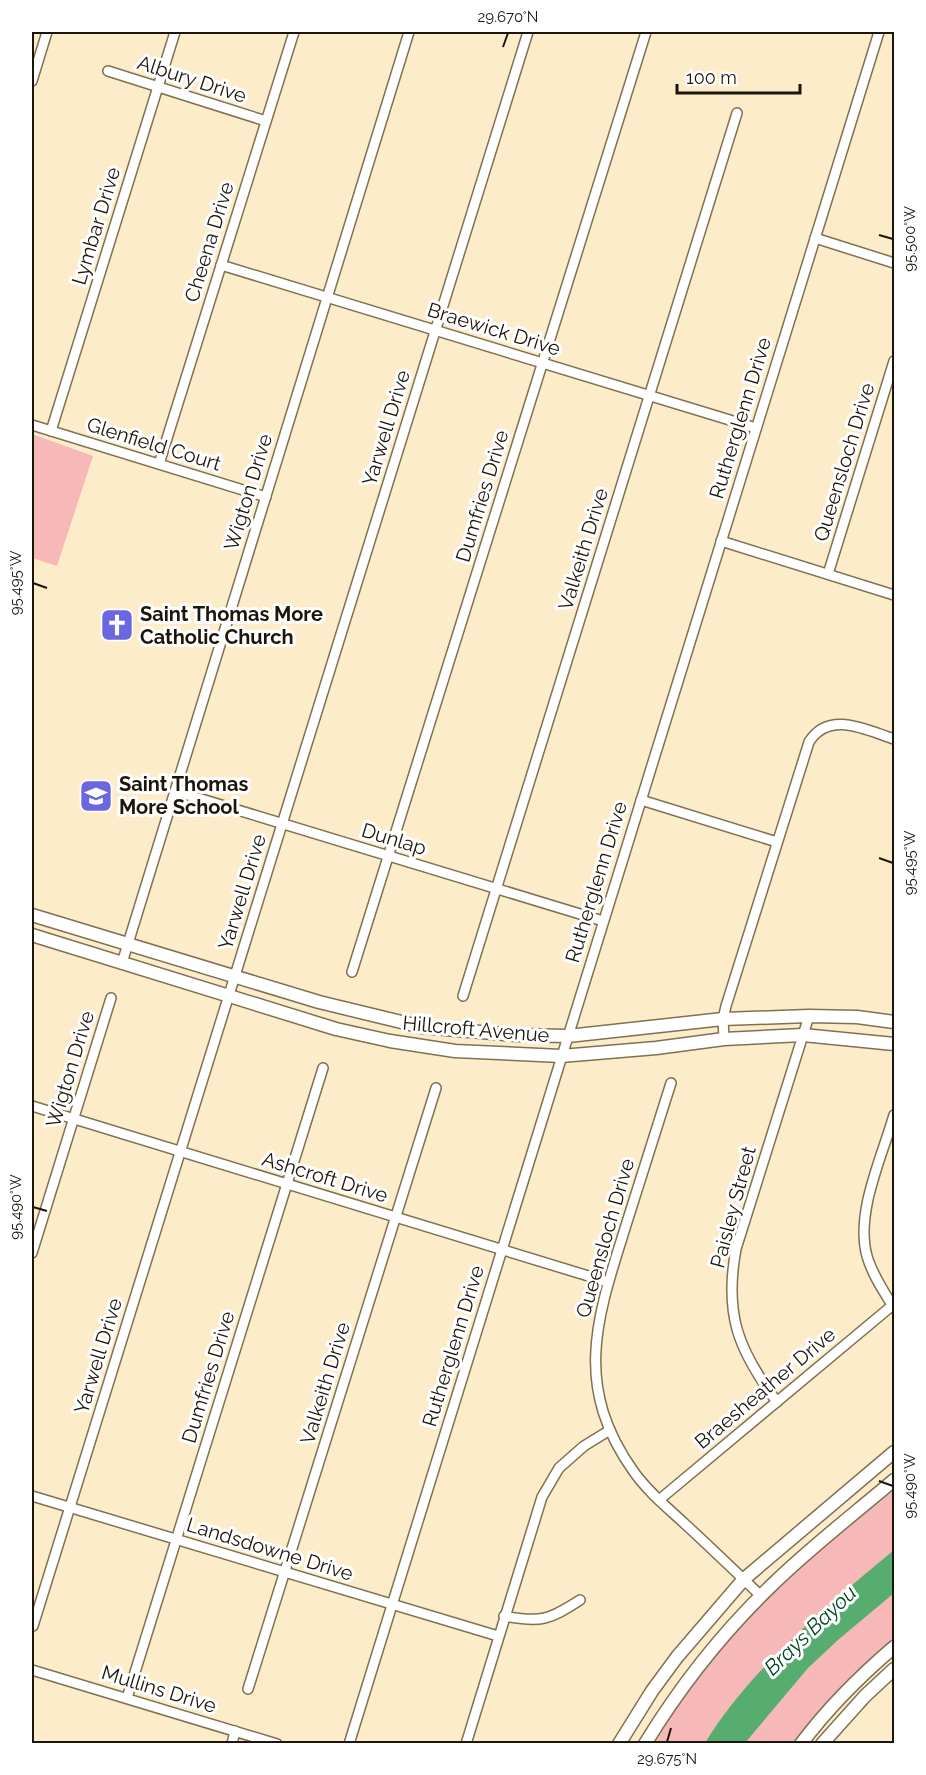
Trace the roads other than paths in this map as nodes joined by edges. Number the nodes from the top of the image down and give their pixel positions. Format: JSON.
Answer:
{"nodes":[{"id":1,"x":47,"y":32,"type":"edge"},
{"id":2,"x":176,"y":32,"type":"edge"},
{"id":3,"x":294,"y":32,"type":"edge"},
{"id":4,"x":409,"y":32,"type":"edge"},
{"id":5,"x":528,"y":32,"type":"edge"},
{"id":6,"x":646,"y":32,"type":"edge"},
{"id":7,"x":879,"y":32,"type":"edge"},
{"id":8,"x":108,"y":71,"type":"dead end"},
{"id":9,"x":32,"y":81,"type":"edge"},
{"id":10,"x":158,"y":87,"type":"junction"},
{"id":11,"x":737,"y":112,"type":"dead end"},
{"id":12,"x":266,"y":121,"type":"junction"},
{"id":13,"x":814,"y":238,"type":"junction"},
{"id":14,"x":894,"y":263,"type":"edge"},
{"id":15,"x":221,"y":265,"type":"junction"},
{"id":16,"x":327,"y":298,"type":"junction"},
{"id":17,"x":435,"y":330,"type":"junction"},
{"id":18,"x":894,"y":361,"type":"edge"},
{"id":19,"x":543,"y":363,"type":"junction"},
{"id":20,"x":649,"y":396,"type":"junction"},
{"id":21,"x":32,"y":425,"type":"edge"},
{"id":22,"x":756,"y":428,"type":"junction"},
{"id":23,"x":51,"y":431,"type":"junction"},
{"id":24,"x":159,"y":464,"type":"junction"},
{"id":25,"x":266,"y":497,"type":"junction"},
{"id":26,"x":721,"y":541,"type":"junction"},
{"id":27,"x":828,"y":574,"type":"junction"},
{"id":28,"x":894,"y":595,"type":"edge"},
{"id":29,"x":894,"y":739,"type":"edge"},
{"id":30,"x":175,"y":791,"type":"junction"},
{"id":31,"x":641,"y":800,"type":"junction"},
{"id":32,"x":282,"y":823,"type":"junction"},
{"id":33,"x":777,"y":842,"type":"junction"},
{"id":34,"x":387,"y":856,"type":"junction"},
{"id":35,"x":496,"y":889,"type":"junction"},
{"id":36,"x":32,"y":915,"type":"edge"},
{"id":37,"x":603,"y":921,"type":"junction"},
{"id":38,"x":32,"y":935,"type":"edge"},
{"id":39,"x":128,"y":943,"type":"junction"},
{"id":40,"x":122,"y":963,"type":"junction"},
{"id":41,"x":352,"y":972,"type":"dead end"},
{"id":42,"x":235,"y":976,"type":"junction"},
{"id":43,"x":228,"y":996,"type":"junction"},
{"id":44,"x":463,"y":996,"type":"dead end"},
{"id":45,"x":111,"y":998,"type":"dead end"},
{"id":46,"x":809,"y":1016,"type":"junction"},
{"id":47,"x":723,"y":1019,"type":"junction"},
{"id":48,"x":894,"y":1022,"type":"edge"},
{"id":49,"x":803,"y":1035,"type":"junction"},
{"id":50,"x":568,"y":1036,"type":"junction"},
{"id":51,"x":724,"y":1039,"type":"junction"},
{"id":52,"x":894,"y":1044,"type":"edge"},
{"id":53,"x":561,"y":1056,"type":"junction"},
{"id":54,"x":323,"y":1068,"type":"dead end"},
{"id":55,"x":671,"y":1083,"type":"dead end"},
{"id":56,"x":436,"y":1088,"type":"dead end"},
{"id":57,"x":32,"y":1106,"type":"edge"},
{"id":58,"x":894,"y":1115,"type":"edge"},
{"id":59,"x":73,"y":1119,"type":"junction"},
{"id":60,"x":180,"y":1151,"type":"junction"},
{"id":61,"x":287,"y":1184,"type":"junction"},
{"id":62,"x":396,"y":1217,"type":"junction"},
{"id":63,"x":502,"y":1250,"type":"junction"},
{"id":64,"x":32,"y":1253,"type":"edge"},
{"id":65,"x":608,"y":1282,"type":"junction"},
{"id":66,"x":893,"y":1305,"type":"edge"},
{"id":67,"x":777,"y":1402,"type":"junction"},
{"id":68,"x":610,"y":1430,"type":"junction"},
{"id":69,"x":894,"y":1452,"type":"edge"},
{"id":70,"x":894,"y":1480,"type":"edge"},
{"id":71,"x":32,"y":1496,"type":"edge"},
{"id":72,"x":659,"y":1500,"type":"junction"},
{"id":73,"x":70,"y":1508,"type":"junction"},
{"id":74,"x":176,"y":1539,"type":"junction"},
{"id":75,"x":285,"y":1572,"type":"junction"},
{"id":76,"x":744,"y":1579,"type":"junction"},
{"id":77,"x":761,"y":1596,"type":"junction"},
{"id":78,"x":580,"y":1600,"type":"dead end"},
{"id":79,"x":392,"y":1604,"type":"junction"},
{"id":80,"x":504,"y":1616,"type":"junction"},
{"id":81,"x":33,"y":1626,"type":"dead end"},
{"id":82,"x":498,"y":1636,"type":"junction"},
{"id":83,"x":894,"y":1647,"type":"edge"},
{"id":84,"x":894,"y":1669,"type":"edge"},
{"id":85,"x":32,"y":1670,"type":"edge"},
{"id":86,"x":248,"y":1689,"type":"dead end"},
{"id":87,"x":127,"y":1698,"type":"junction"},
{"id":88,"x":235,"y":1731,"type":"junction"},
{"id":89,"x":231,"y":1743,"type":"edge"},
{"id":90,"x":277,"y":1743,"type":"edge"},
{"id":91,"x":349,"y":1743,"type":"edge"},
{"id":92,"x":466,"y":1743,"type":"edge"},
{"id":93,"x":619,"y":1743,"type":"edge"},
{"id":94,"x":645,"y":1743,"type":"edge"},
{"id":95,"x":801,"y":1743,"type":"edge"},
{"id":96,"x":822,"y":1743,"type":"edge"}],
"edges":[{"from":1,"to":9,"type":"street"},
{"from":2,"to":10,"type":"street","name":"Lymbar Drive"},
{"from":3,"to":12,"type":"street","name":"Cheena Drive"},
{"from":4,"to":16,"type":"street","name":"Wigton Drive"},
{"from":5,"to":17,"type":"street","name":"Yarwell Drive"},
{"from":6,"to":19,"type":"street","name":"Dumfries Drive"},
{"from":7,"to":13,"type":"street","name":"Rutherglenn Drive"},
{"from":8,"to":10,"type":"street","name":"Albury Drive"},
{"from":10,"to":12,"type":"street","name":"Albury Drive"},
{"from":10,"to":23,"type":"street","name":"Lymbar Drive"},
{"from":11,"to":20,"type":"street","name":"Valkeith Drive"},
{"from":12,"to":15,"type":"street","name":"Cheena Drive"},
{"from":13,"to":14,"type":"street"},
{"from":13,"to":22,"type":"street","name":"Rutherglenn Drive"},
{"from":15,"to":16,"type":"street","name":"Braewick Drive"},
{"from":15,"to":24,"type":"street","name":"Cheena Drive"},
{"from":16,"to":17,"type":"street","name":"Braewick Drive"},
{"from":16,"to":25,"type":"street","name":"Wigton Drive"},
{"from":17,"to":19,"type":"street","name":"Braewick Drive"},
{"from":17,"to":32,"type":"street","name":"Yarwell Drive"},
{"from":18,"to":27,"type":"street","name":"Queensloch Drive"},
{"from":19,"to":20,"type":"street","name":"Braewick Drive"},
{"from":19,"to":34,"type":"street","name":"Dumfries Drive"},
{"from":20,"to":22,"type":"street","name":"Braewick Drive"},
{"from":20,"to":35,"type":"street","name":"Valkeith Drive"},
{"from":21,"to":23,"type":"street","name":"Glenfield Court"},
{"from":22,"to":26,"type":"street","name":"Rutherglenn Drive"},
{"from":23,"to":24,"type":"street","name":"Glenfield Court"},
{"from":24,"to":25,"type":"street","name":"Glenfield Court"},
{"from":25,"to":30,"type":"street","name":"Wigton Drive"},
{"from":26,"to":27,"type":"street"},
{"from":26,"to":31,"type":"street","name":"Rutherglenn Drive"},
{"from":27,"to":28,"type":"street"},
{"from":29,"to":33,"type":"street"},
{"from":30,"to":32,"type":"street","name":"Dunlap"},
{"from":30,"to":39,"type":"street","name":"Wigton Drive"},
{"from":31,"to":33,"type":"street"},
{"from":31,"to":37,"type":"street","name":"Rutherglenn Drive"},
{"from":32,"to":34,"type":"street","name":"Dunlap"},
{"from":32,"to":42,"type":"street","name":"Yarwell Drive"},
{"from":33,"to":47,"type":"street"},
{"from":34,"to":35,"type":"street","name":"Dunlap"},
{"from":34,"to":41,"type":"street","name":"Dumfries Drive"},
{"from":35,"to":37,"type":"street","name":"Dunlap"},
{"from":35,"to":44,"type":"street","name":"Valkeith Drive"},
{"from":36,"to":39,"type":"main road","name":"Hillcroft Avenue"},
{"from":37,"to":50,"type":"street","name":"Rutherglenn Drive"},
{"from":38,"to":40,"type":"main road","name":"Hillcroft Avenue"},
{"from":39,"to":40,"type":"street","name":"Wigton Drive"},
{"from":39,"to":42,"type":"main road","name":"Hillcroft Avenue"},
{"from":40,"to":43,"type":"main road","name":"Hillcroft Avenue"},
{"from":42,"to":43,"type":"street","name":"Yarwell Drive"},
{"from":42,"to":50,"type":"main road","name":"Hillcroft Avenue"},
{"from":43,"to":53,"type":"main road","name":"Hillcroft Avenue"},
{"from":43,"to":60,"type":"street","name":"Yarwell Drive"},
{"from":45,"to":59,"type":"street","name":"Wigton Drive"},
{"from":46,"to":47,"type":"main road","name":"Hillcroft Avenue"},
{"from":46,"to":48,"type":"main road","name":"Hillcroft Avenue"},
{"from":46,"to":49,"type":"street","name":"Paisley Street"},
{"from":47,"to":50,"type":"main road","name":"Hillcroft Avenue"},
{"from":47,"to":51,"type":"street"},
{"from":49,"to":51,"type":"main road","name":"Hillcroft Avenue"},
{"from":49,"to":52,"type":"main road","name":"Hillcroft Avenue"},
{"from":49,"to":67,"type":"street","name":"Paisley Street"},
{"from":50,"to":53,"type":"street","name":"Rutherglenn Drive"},
{"from":51,"to":53,"type":"main road","name":"Hillcroft Avenue"},
{"from":53,"to":63,"type":"street","name":"Rutherglenn Drive"},
{"from":54,"to":61,"type":"street","name":"Dumfries Drive"},
{"from":55,"to":65,"type":"street","name":"Queensloch Drive"},
{"from":56,"to":62,"type":"street","name":"Valkeith Drive"},
{"from":57,"to":59,"type":"street","name":"Ashcroft Drive"},
{"from":58,"to":66,"type":"street"},
{"from":59,"to":60,"type":"street","name":"Ashcroft Drive"},
{"from":59,"to":64,"type":"street","name":"Wigton Drive"},
{"from":60,"to":61,"type":"street","name":"Ashcroft Drive"},
{"from":60,"to":73,"type":"street","name":"Yarwell Drive"},
{"from":61,"to":62,"type":"street","name":"Ashcroft Drive"},
{"from":61,"to":74,"type":"street","name":"Dumfries Drive"},
{"from":62,"to":63,"type":"street","name":"Ashcroft Drive"},
{"from":62,"to":75,"type":"street","name":"Valkeith Drive"},
{"from":63,"to":65,"type":"street","name":"Ashcroft Drive"},
{"from":63,"to":79,"type":"street","name":"Rutherglenn Drive"},
{"from":65,"to":68,"type":"street","name":"Queensloch Drive"},
{"from":66,"to":67,"type":"street","name":"Braesheather Drive"},
{"from":67,"to":72,"type":"street","name":"Braesheather Drive"},
{"from":68,"to":72,"type":"street","name":"Queensloch Drive"},
{"from":68,"to":80,"type":"street"},
{"from":69,"to":76,"type":"main road"},
{"from":70,"to":77,"type":"main road"},
{"from":71,"to":73,"type":"street","name":"Landsdowne Drive"},
{"from":72,"to":76,"type":"street","name":"Queensloch Drive"},
{"from":73,"to":74,"type":"street","name":"Landsdowne Drive"},
{"from":73,"to":81,"type":"street","name":"Yarwell Drive"},
{"from":74,"to":75,"type":"street","name":"Landsdowne Drive"},
{"from":74,"to":87,"type":"street","name":"Dumfries Drive"},
{"from":75,"to":79,"type":"street","name":"Landsdowne Drive"},
{"from":75,"to":86,"type":"street","name":"Valkeith Drive"},
{"from":76,"to":77,"type":"street","name":"Queensloch Drive"},
{"from":76,"to":93,"type":"main road"},
{"from":77,"to":94,"type":"main road"},
{"from":78,"to":80,"type":"street"},
{"from":79,"to":82,"type":"street","name":"Landsdowne Drive"},
{"from":79,"to":91,"type":"street","name":"Rutherglenn Drive"},
{"from":80,"to":82,"type":"street"},
{"from":82,"to":92,"type":"street"},
{"from":83,"to":95,"type":"main road"},
{"from":84,"to":96,"type":"main road"},
{"from":85,"to":87,"type":"street","name":"Mullins Drive"},
{"from":87,"to":88,"type":"street","name":"Mullins Drive"},
{"from":88,"to":89,"type":"street"},
{"from":88,"to":90,"type":"street","name":"Mullins Drive"}]}
